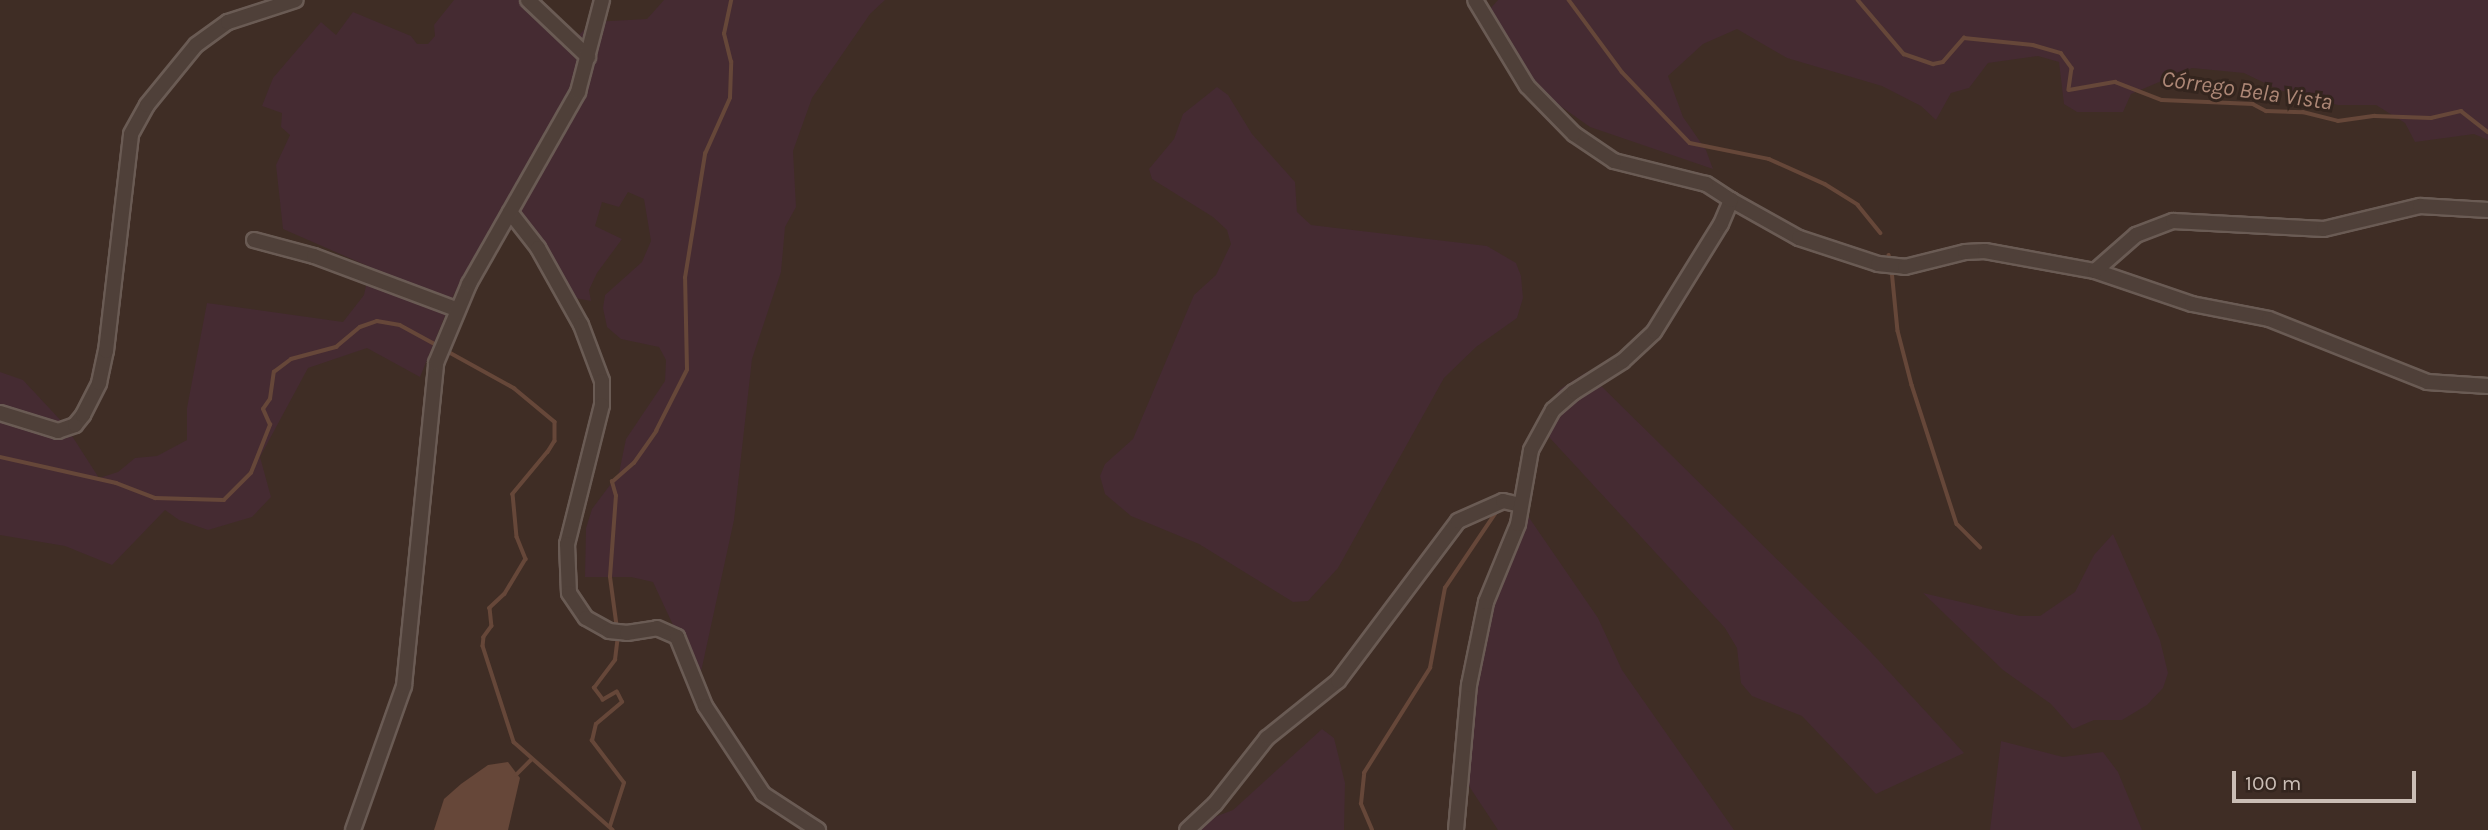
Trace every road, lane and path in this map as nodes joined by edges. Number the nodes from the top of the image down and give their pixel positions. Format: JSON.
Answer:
{"nodes":[{"id":1,"x":296,"y":0,"type":"edge"},
{"id":2,"x":528,"y":0,"type":"edge"},
{"id":3,"x":602,"y":0,"type":"edge"},
{"id":4,"x":1475,"y":0,"type":"edge"},
{"id":5,"x":588,"y":57,"type":"junction"},
{"id":6,"x":1731,"y":200,"type":"junction"},
{"id":7,"x":2488,"y":210,"type":"edge"},
{"id":8,"x":510,"y":212,"type":"junction"},
{"id":9,"x":254,"y":240,"type":"dead end"},
{"id":10,"x":2095,"y":271,"type":"junction"},
{"id":11,"x":456,"y":309,"type":"junction"},
{"id":12,"x":2488,"y":386,"type":"edge"},
{"id":13,"x":0,"y":413,"type":"edge"},
{"id":14,"x":1521,"y":505,"type":"junction"},
{"id":15,"x":353,"y":830,"type":"edge"},
{"id":16,"x":818,"y":830,"type":"edge"},
{"id":17,"x":1186,"y":830,"type":"edge"},
{"id":18,"x":1456,"y":830,"type":"edge"}],
"edges":[{"from":1,"to":13,"type":"street"},
{"from":2,"to":5,"type":"street"},
{"from":3,"to":5,"type":"street"},
{"from":4,"to":6,"type":"street"},
{"from":5,"to":8,"type":"street"},
{"from":6,"to":10,"type":"street"},
{"from":6,"to":14,"type":"street"},
{"from":7,"to":10,"type":"street"},
{"from":8,"to":11,"type":"street"},
{"from":8,"to":16,"type":"street"},
{"from":9,"to":11,"type":"street"},
{"from":10,"to":12,"type":"street"},
{"from":11,"to":15,"type":"street"},
{"from":14,"to":17,"type":"street"},
{"from":14,"to":18,"type":"street"}]}
